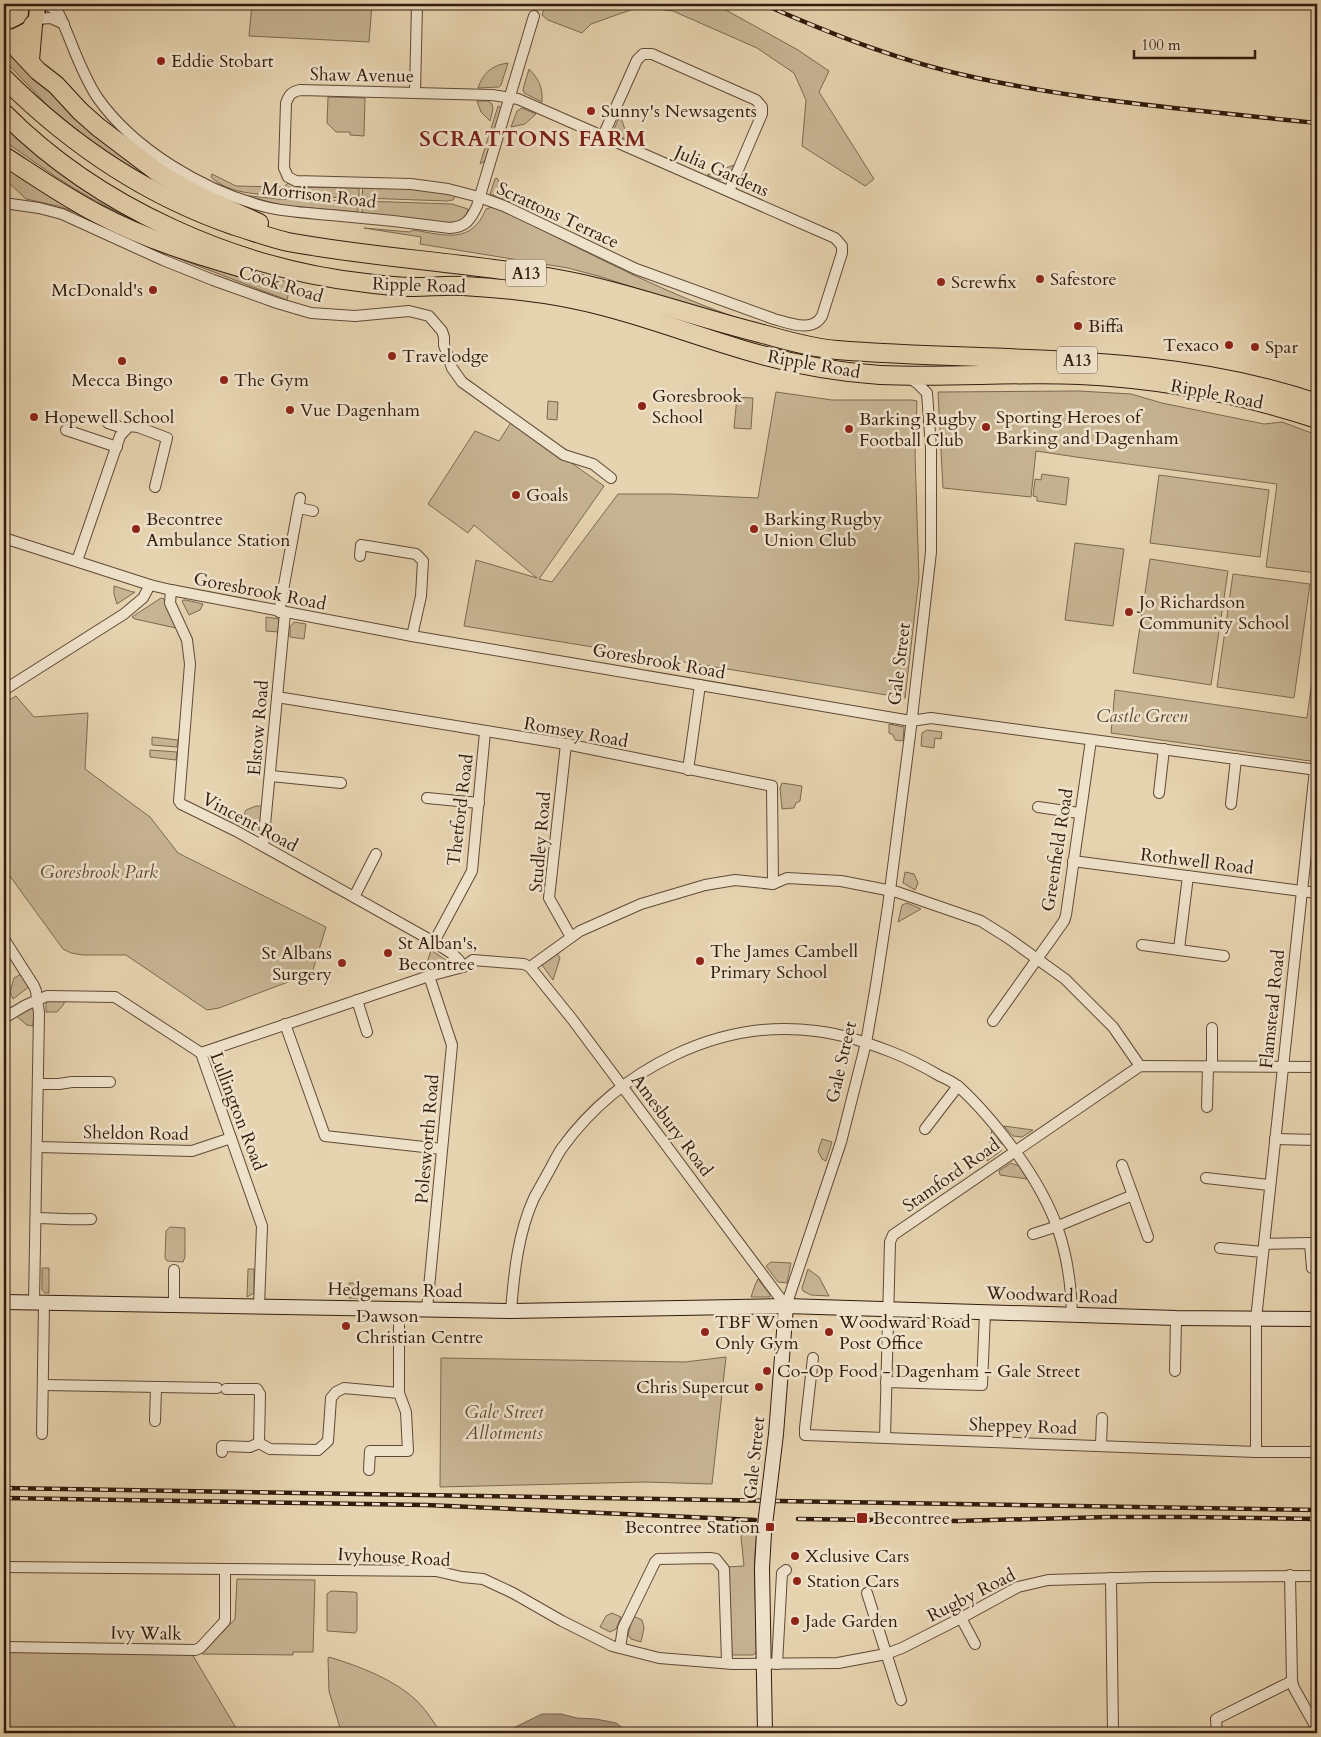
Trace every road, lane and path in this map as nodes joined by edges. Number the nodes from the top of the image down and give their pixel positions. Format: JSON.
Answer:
{"nodes":[{"id":1,"x":46,"y":4,"type":"edge"},
{"id":2,"x":417,"y":4,"type":"edge"},
{"id":3,"x":35,"y":16,"type":"edge"},
{"id":4,"x":534,"y":16,"type":"dead end"},
{"id":5,"x":64,"y":24,"type":"junction"},
{"id":6,"x":5,"y":38,"type":"edge"},
{"id":7,"x":30,"y":60,"type":"junction"},
{"id":8,"x":4,"y":78,"type":"edge"},
{"id":9,"x":415,"y":93,"type":"junction"},
{"id":10,"x":509,"y":97,"type":"junction"},
{"id":11,"x":4,"y":113,"type":"edge"},
{"id":12,"x":603,"y":136,"type":"junction"},
{"id":13,"x":4,"y":156,"type":"edge"},
{"id":14,"x":284,"y":168,"type":"joint"},
{"id":15,"x":729,"y":191,"type":"junction"},
{"id":16,"x":479,"y":197,"type":"junction"},
{"id":17,"x":4,"y":203,"type":"edge"},
{"id":18,"x":323,"y":247,"type":"junction"},
{"id":19,"x":316,"y":276,"type":"junction"},
{"id":20,"x":814,"y":324,"type":"joint"},
{"id":21,"x":904,"y":375,"type":"junction"},
{"id":22,"x":941,"y":375,"type":"junction"},
{"id":23,"x":927,"y":393,"type":"junction"},
{"id":24,"x":1317,"y":403,"type":"edge"},
{"id":25,"x":1317,"y":419,"type":"edge"},
{"id":26,"x":108,"y":423,"type":"dead end"},
{"id":27,"x":126,"y":429,"type":"junction"},
{"id":28,"x":66,"y":430,"type":"dead end"},
{"id":29,"x":117,"y":448,"type":"junction"},
{"id":30,"x":611,"y":478,"type":"dead end"},
{"id":31,"x":155,"y":487,"type":"dead end"},
{"id":32,"x":314,"y":510,"type":"dead end"},
{"id":33,"x":4,"y":538,"type":"edge"},
{"id":34,"x":360,"y":556,"type":"dead end"},
{"id":35,"x":77,"y":561,"type":"junction"},
{"id":36,"x":150,"y":585,"type":"junction"},
{"id":37,"x":171,"y":590,"type":"junction"},
{"id":38,"x":282,"y":612,"type":"junction"},
{"id":39,"x":412,"y":636,"type":"junction"},
{"id":40,"x":700,"y":685,"type":"junction"},
{"id":41,"x":4,"y":690,"type":"edge"},
{"id":42,"x":277,"y":698,"type":"junction"},
{"id":43,"x":911,"y":721,"type":"junction"},
{"id":44,"x":485,"y":732,"type":"junction"},
{"id":45,"x":1091,"y":740,"type":"junction"},
{"id":46,"x":566,"y":744,"type":"junction"},
{"id":47,"x":1164,"y":749,"type":"junction"},
{"id":48,"x":1236,"y":759,"type":"junction"},
{"id":49,"x":688,"y":770,"type":"junction"},
{"id":50,"x":1316,"y":770,"type":"edge"},
{"id":51,"x":271,"y":776,"type":"junction"},
{"id":52,"x":341,"y":783,"type":"dead end"},
{"id":53,"x":1159,"y":794,"type":"dead end"},
{"id":54,"x":427,"y":798,"type":"dead end"},
{"id":55,"x":479,"y":803,"type":"junction"},
{"id":56,"x":1231,"y":804,"type":"dead end"},
{"id":57,"x":1038,"y":807,"type":"dead end"},
{"id":58,"x":1080,"y":813,"type":"junction"},
{"id":59,"x":264,"y":846,"type":"junction"},
{"id":60,"x":376,"y":854,"type":"dead end"},
{"id":61,"x":1073,"y":861,"type":"junction"},
{"id":62,"x":1188,"y":876,"type":"junction"},
{"id":63,"x":773,"y":884,"type":"junction"},
{"id":64,"x":890,"y":891,"type":"junction"},
{"id":65,"x":1301,"y":891,"type":"junction"},
{"id":66,"x":1317,"y":893,"type":"edge"},
{"id":67,"x":354,"y":897,"type":"junction"},
{"id":68,"x":570,"y":937,"type":"junction"},
{"id":69,"x":4,"y":939,"type":"edge"},
{"id":70,"x":434,"y":942,"type":"junction"},
{"id":71,"x":1142,"y":944,"type":"dead end"},
{"id":72,"x":1179,"y":949,"type":"junction"},
{"id":73,"x":1224,"y":956,"type":"dead end"},
{"id":74,"x":1037,"y":959,"type":"junction"},
{"id":75,"x":463,"y":967,"type":"junction"},
{"id":76,"x":530,"y":967,"type":"junction"},
{"id":77,"x":429,"y":976,"type":"junction"},
{"id":78,"x":38,"y":999,"type":"junction"},
{"id":79,"x":357,"y":1000,"type":"junction"},
{"id":80,"x":4,"y":1018,"type":"edge"},
{"id":81,"x":993,"y":1020,"type":"dead end"},
{"id":82,"x":285,"y":1024,"type":"junction"},
{"id":83,"x":1212,"y":1028,"type":"dead end"},
{"id":84,"x":368,"y":1032,"type":"dead end"},
{"id":85,"x":866,"y":1042,"type":"junction"},
{"id":86,"x":201,"y":1053,"type":"junction"},
{"id":87,"x":1140,"y":1066,"type":"junction"},
{"id":88,"x":1210,"y":1066,"type":"junction"},
{"id":89,"x":1317,"y":1067,"type":"edge"},
{"id":90,"x":1283,"y":1068,"type":"junction"},
{"id":91,"x":110,"y":1082,"type":"dead end"},
{"id":92,"x":39,"y":1084,"type":"junction"},
{"id":93,"x":622,"y":1086,"type":"junction"},
{"id":94,"x":958,"y":1086,"type":"junction"},
{"id":95,"x":1207,"y":1107,"type":"dead end"},
{"id":96,"x":925,"y":1129,"type":"dead end"},
{"id":97,"x":231,"y":1138,"type":"junction"},
{"id":98,"x":1274,"y":1139,"type":"junction"},
{"id":99,"x":1317,"y":1140,"type":"edge"},
{"id":100,"x":38,"y":1147,"type":"junction"},
{"id":101,"x":442,"y":1149,"type":"junction"},
{"id":102,"x":1015,"y":1151,"type":"junction"},
{"id":103,"x":1122,"y":1165,"type":"dead end"},
{"id":104,"x":1206,"y":1178,"type":"dead end"},
{"id":105,"x":1269,"y":1185,"type":"junction"},
{"id":106,"x":1133,"y":1195,"type":"junction"},
{"id":107,"x":36,"y":1218,"type":"junction"},
{"id":108,"x":91,"y":1220,"type":"dead end"},
{"id":109,"x":1058,"y":1226,"type":"junction"},
{"id":110,"x":1033,"y":1234,"type":"dead end"},
{"id":111,"x":1148,"y":1237,"type":"dead end"},
{"id":112,"x":1220,"y":1248,"type":"dead end"},
{"id":113,"x":1264,"y":1248,"type":"junction"},
{"id":114,"x":1312,"y":1268,"type":"dead end"},
{"id":115,"x":174,"y":1270,"type":"dead end"},
{"id":116,"x":4,"y":1302,"type":"edge"},
{"id":117,"x":39,"y":1302,"type":"junction"},
{"id":118,"x":174,"y":1304,"type":"junction"},
{"id":119,"x":259,"y":1306,"type":"junction"},
{"id":120,"x":786,"y":1306,"type":"junction"},
{"id":121,"x":399,"y":1309,"type":"junction"},
{"id":122,"x":427,"y":1309,"type":"junction"},
{"id":123,"x":888,"y":1309,"type":"junction"},
{"id":124,"x":511,"y":1311,"type":"junction"},
{"id":125,"x":985,"y":1312,"type":"junction"},
{"id":126,"x":1072,"y":1314,"type":"junction"},
{"id":127,"x":1176,"y":1318,"type":"junction"},
{"id":128,"x":1256,"y":1319,"type":"junction"},
{"id":129,"x":1317,"y":1320,"type":"edge"},
{"id":130,"x":813,"y":1358,"type":"dead end"},
{"id":131,"x":1175,"y":1371,"type":"dead end"},
{"id":132,"x":886,"y":1382,"type":"junction"},
{"id":133,"x":44,"y":1385,"type":"junction"},
{"id":134,"x":156,"y":1388,"type":"junction"},
{"id":135,"x":399,"y":1393,"type":"junction"},
{"id":136,"x":1102,"y":1418,"type":"dead end"},
{"id":137,"x":155,"y":1420,"type":"dead end"},
{"id":138,"x":42,"y":1434,"type":"dead end"},
{"id":139,"x":885,"y":1438,"type":"junction"},
{"id":140,"x":259,"y":1443,"type":"junction"},
{"id":141,"x":1101,"y":1445,"type":"junction"},
{"id":142,"x":222,"y":1452,"type":"dead end"},
{"id":143,"x":1256,"y":1452,"type":"junction"},
{"id":144,"x":1317,"y":1452,"type":"edge"},
{"id":145,"x":369,"y":1470,"type":"dead end"},
{"id":146,"x":4,"y":1567,"type":"edge"},
{"id":147,"x":225,"y":1570,"type":"junction"},
{"id":148,"x":786,"y":1570,"type":"dead end"},
{"id":149,"x":1290,"y":1575,"type":"junction"},
{"id":150,"x":1317,"y":1576,"type":"edge"},
{"id":151,"x":1111,"y":1578,"type":"junction"},
{"id":152,"x":867,"y":1593,"type":"dead end"},
{"id":153,"x":961,"y":1618,"type":"junction"},
{"id":154,"x":975,"y":1644,"type":"dead end"},
{"id":155,"x":4,"y":1647,"type":"edge"},
{"id":156,"x":620,"y":1648,"type":"junction"},
{"id":157,"x":886,"y":1654,"type":"junction"},
{"id":158,"x":727,"y":1662,"type":"junction"},
{"id":159,"x":770,"y":1664,"type":"junction"},
{"id":160,"x":1292,"y":1681,"type":"junction"},
{"id":161,"x":901,"y":1700,"type":"dead end"},
{"id":162,"x":1317,"y":1729,"type":"edge"},
{"id":163,"x":765,"y":1733,"type":"edge"},
{"id":164,"x":1113,"y":1733,"type":"edge"},
{"id":165,"x":1217,"y":1733,"type":"edge"}],
"edges":[{"from":1,"to":5,"type":"street","name":"Morrison Road"},
{"from":2,"to":9,"type":"street"},
{"from":3,"to":5,"type":"street"},
{"from":3,"to":6,"type":"main road"},
{"from":3,"to":7,"type":"highway"},
{"from":4,"to":10,"type":"street","name":"Morrison Road"},
{"from":5,"to":16,"type":"street","name":"Morrison Road"},
{"from":6,"to":7,"type":"highway"},
{"from":7,"to":18,"type":"highway","number":"A13"},
{"from":8,"to":18,"type":"highway","number":"A13"},
{"from":9,"to":10,"type":"street","name":"Shaw Avenue"},
{"from":9,"to":14,"type":"street","name":"Shaw Avenue"},
{"from":10,"to":12,"type":"street","name":"Julia Gardens"},
{"from":10,"to":16,"type":"street","name":"Morrison Road"},
{"from":11,"to":19,"type":"highway","number":"A13"},
{"from":12,"to":15,"type":"street","name":"Julia Gardens"},
{"from":12,"to":15,"type":"street"},
{"from":13,"to":19,"type":"highway","number":"A13"},
{"from":14,"to":16,"type":"street","name":"Scrattons Terrace"},
{"from":15,"to":20,"type":"street","name":"Julia Gardens"},
{"from":16,"to":20,"type":"street","name":"Scrattons Terrace"},
{"from":17,"to":30,"type":"street","name":"Cook Road"},
{"from":18,"to":24,"type":"highway","name":"Ripple Road","number":"A13"},
{"from":19,"to":21,"type":"highway","name":"Ripple Road","number":"A13"},
{"from":21,"to":22,"type":"highway","name":"Ripple Road","number":"A13"},
{"from":21,"to":23,"type":"street"},
{"from":22,"to":23,"type":"street"},
{"from":22,"to":25,"type":"highway","name":"Ripple Road","number":"A13"},
{"from":23,"to":43,"type":"street","name":"Gale Street"},
{"from":26,"to":27,"type":"street"},
{"from":27,"to":29,"type":"street"},
{"from":27,"to":31,"type":"street"},
{"from":28,"to":29,"type":"street"},
{"from":29,"to":35,"type":"street"},
{"from":32,"to":38,"type":"street","name":"Elstow Road"},
{"from":33,"to":35,"type":"street","name":"Goresbrook Road"},
{"from":34,"to":39,"type":"street"},
{"from":35,"to":36,"type":"street","name":"Goresbrook Road"},
{"from":36,"to":37,"type":"street","name":"Goresbrook Road"},
{"from":36,"to":41,"type":"street"},
{"from":37,"to":38,"type":"street","name":"Goresbrook Road"},
{"from":37,"to":59,"type":"street","name":"Vincent Road"},
{"from":38,"to":39,"type":"street","name":"Goresbrook Road"},
{"from":38,"to":42,"type":"street","name":"Elstow Road"},
{"from":39,"to":40,"type":"street","name":"Goresbrook Road"},
{"from":40,"to":43,"type":"street","name":"Goresbrook Road"},
{"from":40,"to":49,"type":"street"},
{"from":42,"to":44,"type":"street","name":"Romsey Road"},
{"from":42,"to":51,"type":"street","name":"Elstow Road"},
{"from":43,"to":45,"type":"street","name":"Goresbrook Road"},
{"from":43,"to":64,"type":"street","name":"Gale Street"},
{"from":44,"to":46,"type":"street","name":"Romsey Road"},
{"from":44,"to":55,"type":"street","name":"Thetford Road"},
{"from":45,"to":47,"type":"street","name":"Goresbrook Road"},
{"from":45,"to":58,"type":"street","name":"Greenfield Road"},
{"from":46,"to":49,"type":"street","name":"Romsey Road"},
{"from":46,"to":68,"type":"street","name":"Studley Road"},
{"from":47,"to":48,"type":"street","name":"Goresbrook Road"},
{"from":47,"to":53,"type":"street"},
{"from":48,"to":50,"type":"street","name":"Goresbrook Road"},
{"from":48,"to":56,"type":"street"},
{"from":49,"to":63,"type":"street","name":"Romsey Road"},
{"from":50,"to":65,"type":"street","name":"Flamstead Road"},
{"from":51,"to":52,"type":"street"},
{"from":51,"to":59,"type":"street","name":"Elstow Road"},
{"from":54,"to":55,"type":"street"},
{"from":55,"to":70,"type":"street","name":"Thetford Road"},
{"from":57,"to":58,"type":"street"},
{"from":58,"to":61,"type":"street","name":"Greenfield Road"},
{"from":59,"to":67,"type":"street","name":"Vincent Road"},
{"from":60,"to":67,"type":"street"},
{"from":61,"to":62,"type":"street","name":"Rothwell Road"},
{"from":61,"to":74,"type":"street","name":"Greenfield Road"},
{"from":62,"to":65,"type":"street","name":"Rothwell Road"},
{"from":62,"to":72,"type":"street"},
{"from":63,"to":64,"type":"street"},
{"from":63,"to":68,"type":"street"},
{"from":64,"to":74,"type":"street"},
{"from":64,"to":85,"type":"street","name":"Gale Street"},
{"from":65,"to":66,"type":"street","name":"Rothwell Road"},
{"from":65,"to":90,"type":"street","name":"Flamstead Road"},
{"from":67,"to":70,"type":"street","name":"Vincent Road"},
{"from":68,"to":76,"type":"street"},
{"from":69,"to":78,"type":"street"},
{"from":70,"to":75,"type":"street","name":"Vincent Road"},
{"from":71,"to":72,"type":"street"},
{"from":72,"to":73,"type":"street"},
{"from":74,"to":81,"type":"street","name":"Greenfield Road"},
{"from":74,"to":87,"type":"street"},
{"from":75,"to":76,"type":"street"},
{"from":75,"to":77,"type":"street"},
{"from":76,"to":93,"type":"street","name":"Amesbury Road"},
{"from":77,"to":79,"type":"street"},
{"from":77,"to":101,"type":"street","name":"Polesworth Road"},
{"from":78,"to":80,"type":"street","name":"Lullington Road"},
{"from":78,"to":86,"type":"street","name":"Lullington Road"},
{"from":78,"to":92,"type":"street"},
{"from":79,"to":82,"type":"street"},
{"from":79,"to":84,"type":"street"},
{"from":82,"to":86,"type":"street"},
{"from":82,"to":101,"type":"street"},
{"from":83,"to":88,"type":"street"},
{"from":85,"to":93,"type":"street"},
{"from":85,"to":94,"type":"street"},
{"from":85,"to":120,"type":"street","name":"Gale Street"},
{"from":86,"to":97,"type":"street","name":"Lullington Road"},
{"from":87,"to":88,"type":"street"},
{"from":87,"to":102,"type":"street","name":"Stamford Road"},
{"from":88,"to":90,"type":"street"},
{"from":88,"to":95,"type":"street"},
{"from":89,"to":90,"type":"street"},
{"from":90,"to":98,"type":"street","name":"Flamstead Road"},
{"from":91,"to":92,"type":"street"},
{"from":92,"to":100,"type":"street"},
{"from":93,"to":120,"type":"street","name":"Amesbury Road"},
{"from":93,"to":124,"type":"street"},
{"from":94,"to":96,"type":"street"},
{"from":94,"to":102,"type":"street"},
{"from":97,"to":100,"type":"street","name":"Sheldon Road"},
{"from":97,"to":119,"type":"street","name":"Lullington Road"},
{"from":98,"to":99,"type":"street"},
{"from":98,"to":105,"type":"street","name":"Flamstead Road"},
{"from":100,"to":107,"type":"street"},
{"from":101,"to":122,"type":"street","name":"Polesworth Road"},
{"from":102,"to":109,"type":"street"},
{"from":102,"to":123,"type":"street","name":"Stamford Road"},
{"from":103,"to":106,"type":"street"},
{"from":104,"to":105,"type":"street"},
{"from":105,"to":113,"type":"street","name":"Flamstead Road"},
{"from":106,"to":109,"type":"street"},
{"from":106,"to":111,"type":"street"},
{"from":107,"to":108,"type":"street"},
{"from":107,"to":117,"type":"street"},
{"from":109,"to":110,"type":"street"},
{"from":109,"to":126,"type":"street"},
{"from":112,"to":113,"type":"street"},
{"from":113,"to":114,"type":"street"},
{"from":113,"to":128,"type":"street","name":"Flamstead Road"},
{"from":115,"to":118,"type":"street"},
{"from":116,"to":117,"type":"street","name":"Hedgemans Road"},
{"from":117,"to":118,"type":"street","name":"Hedgemans Road"},
{"from":117,"to":133,"type":"street"},
{"from":118,"to":119,"type":"street","name":"Hedgemans Road"},
{"from":119,"to":121,"type":"street","name":"Hedgemans Road"},
{"from":120,"to":123,"type":"street","name":"Woodward Road"},
{"from":120,"to":124,"type":"street","name":"Hedgemans Road"},
{"from":120,"to":159,"type":"street","name":"Gale Street","bridge":true},
{"from":121,"to":122,"type":"street","name":"Hedgemans Road"},
{"from":121,"to":135,"type":"street"},
{"from":122,"to":124,"type":"street","name":"Hedgemans Road"},
{"from":123,"to":125,"type":"street","name":"Woodward Road"},
{"from":123,"to":132,"type":"street","name":"Stamford Road"},
{"from":125,"to":126,"type":"street","name":"Woodward Road"},
{"from":125,"to":132,"type":"street"},
{"from":126,"to":127,"type":"street","name":"Woodward Road"},
{"from":127,"to":128,"type":"street","name":"Woodward Road"},
{"from":127,"to":131,"type":"street"},
{"from":128,"to":129,"type":"street","name":"Woodward Road"},
{"from":128,"to":143,"type":"street","name":"Flamstead Road"},
{"from":130,"to":139,"type":"street","name":"Sheppey Road"},
{"from":132,"to":139,"type":"street","name":"Stamford Road"},
{"from":133,"to":134,"type":"street"},
{"from":133,"to":138,"type":"street"},
{"from":134,"to":137,"type":"street"},
{"from":134,"to":140,"type":"street"},
{"from":135,"to":140,"type":"street"},
{"from":135,"to":145,"type":"street"},
{"from":136,"to":141,"type":"street"},
{"from":139,"to":141,"type":"street","name":"Sheppey Road"},
{"from":140,"to":142,"type":"street"},
{"from":141,"to":143,"type":"street","name":"Sheppey Road"},
{"from":143,"to":144,"type":"street","name":"Sheppey Road"},
{"from":146,"to":147,"type":"street","name":"Ivyhouse Road"},
{"from":147,"to":155,"type":"street","name":"Ivy Walk"},
{"from":147,"to":156,"type":"street","name":"Ivyhouse Road"},
{"from":148,"to":159,"type":"street","name":"Gale Street"},
{"from":149,"to":150,"type":"street","name":"Rugby Road"},
{"from":149,"to":151,"type":"street","name":"Rugby Road"},
{"from":149,"to":160,"type":"street"},
{"from":151,"to":153,"type":"street","name":"Rugby Road"},
{"from":151,"to":164,"type":"street"},
{"from":152,"to":157,"type":"street"},
{"from":153,"to":154,"type":"street"},
{"from":153,"to":157,"type":"street","name":"Rugby Road"},
{"from":156,"to":158,"type":"street","name":"Ivyhouse Road"},
{"from":156,"to":158,"type":"street"},
{"from":157,"to":159,"type":"street","name":"Rugby Road"},
{"from":157,"to":161,"type":"street"},
{"from":158,"to":159,"type":"street","name":"Ivyhouse Road"},
{"from":159,"to":163,"type":"street","name":"Gale Street"},
{"from":160,"to":162,"type":"street"},
{"from":160,"to":165,"type":"street"}]}
